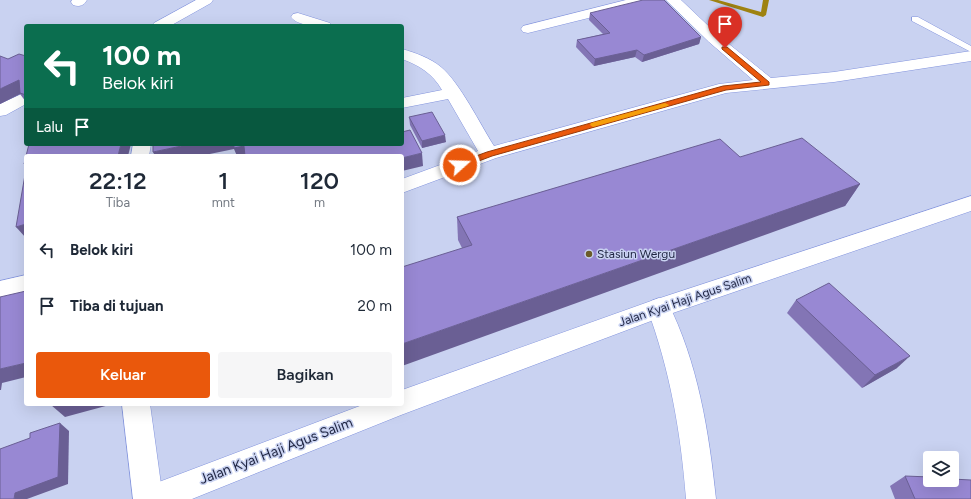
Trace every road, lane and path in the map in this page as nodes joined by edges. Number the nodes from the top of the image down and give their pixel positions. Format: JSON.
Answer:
{"nodes":[{"id":1,"x":206,"y":0,"type":"edge"},
{"id":2,"x":644,"y":0,"type":"edge"},
{"id":3,"x":673,"y":0,"type":"edge"},
{"id":4,"x":298,"y":17,"type":"dead end"},
{"id":5,"x":914,"y":19,"type":"dead end"},
{"id":6,"x":163,"y":24,"type":"edge"},
{"id":7,"x":318,"y":24,"type":"edge"},
{"id":8,"x":528,"y":29,"type":"dead end"},
{"id":9,"x":971,"y":49,"type":"edge"},
{"id":10,"x":404,"y":55,"type":"edge"},
{"id":11,"x":971,"y":56,"type":"edge"},
{"id":12,"x":766,"y":83,"type":"junction"},
{"id":13,"x":452,"y":93,"type":"junction"},
{"id":14,"x":24,"y":98,"type":"edge"},
{"id":15,"x":404,"y":103,"type":"edge"},
{"id":16,"x":0,"y":111,"type":"edge"},
{"id":17,"x":489,"y":154,"type":"junction"},
{"id":18,"x":404,"y":185,"type":"edge"},
{"id":19,"x":971,"y":203,"type":"edge"},
{"id":20,"x":24,"y":284,"type":"edge"},
{"id":21,"x":0,"y":290,"type":"edge"},
{"id":22,"x":659,"y":308,"type":"junction"},
{"id":23,"x":404,"y":401,"type":"edge"},
{"id":24,"x":136,"y":406,"type":"edge"},
{"id":25,"x":393,"y":406,"type":"edge"},
{"id":26,"x":148,"y":499,"type":"edge"},
{"id":27,"x":154,"y":499,"type":"edge"},
{"id":28,"x":701,"y":499,"type":"edge"}],
"edges":[{"from":1,"to":6,"type":"street"},
{"from":2,"to":8,"type":"street"},
{"from":3,"to":12,"type":"street"},
{"from":4,"to":7,"type":"street"},
{"from":5,"to":9,"type":"lane"},
{"from":10,"to":13,"type":"street"},
{"from":11,"to":12,"type":"street"},
{"from":12,"to":17,"type":"street"},
{"from":13,"to":15,"type":"street"},
{"from":13,"to":17,"type":"street"},
{"from":14,"to":16,"type":"street"},
{"from":17,"to":18,"type":"street"},
{"from":19,"to":22,"type":"street","name":"Jalan Kyai Haji Agus Salim"},
{"from":20,"to":21,"type":"street"},
{"from":22,"to":23,"type":"street","name":"Jalan Kyai Haji Agus Salim"},
{"from":22,"to":28,"type":"street"},
{"from":24,"to":26,"type":"street"},
{"from":25,"to":27,"type":"street","name":"Jalan Kyai Haji Agus Salim"}]}
